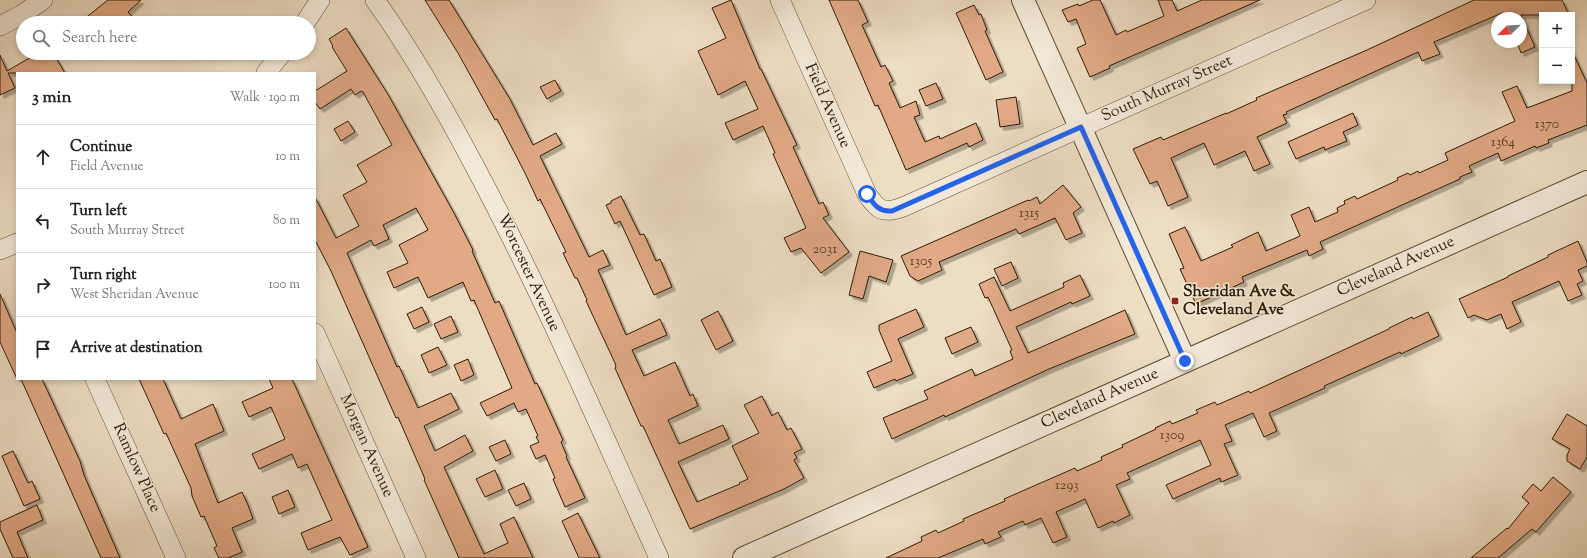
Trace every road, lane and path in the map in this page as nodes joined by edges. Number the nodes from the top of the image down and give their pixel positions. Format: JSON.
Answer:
{"nodes":[{"id":1,"x":43,"y":0,"type":"edge"},
{"id":2,"x":320,"y":0,"type":"edge"},
{"id":3,"x":375,"y":0,"type":"edge"},
{"id":4,"x":780,"y":0,"type":"edge"},
{"id":5,"x":1023,"y":0,"type":"edge"},
{"id":6,"x":1366,"y":0,"type":"edge"},
{"id":7,"x":19,"y":16,"type":"edge"},
{"id":8,"x":310,"y":16,"type":"edge"},
{"id":9,"x":16,"y":18,"type":"edge"},
{"id":10,"x":0,"y":26,"type":"edge"},
{"id":11,"x":276,"y":60,"type":"edge"},
{"id":12,"x":267,"y":72,"type":"edge"},
{"id":13,"x":1081,"y":127,"type":"junction"},
{"id":14,"x":1587,"y":182,"type":"edge"},
{"id":15,"x":880,"y":210,"type":"joint"},
{"id":16,"x":16,"y":243,"type":"edge"},
{"id":17,"x":0,"y":250,"type":"edge"},
{"id":18,"x":316,"y":335,"type":"edge"},
{"id":19,"x":1185,"y":361,"type":"junction"},
{"id":20,"x":95,"y":380,"type":"edge"},
{"id":21,"x":176,"y":558,"type":"edge"},
{"id":22,"x":416,"y":558,"type":"edge"},
{"id":23,"x":659,"y":558,"type":"edge"},
{"id":24,"x":744,"y":558,"type":"edge"}],
"edges":[{"from":1,"to":7,"type":"street"},
{"from":2,"to":8,"type":"street"},
{"from":3,"to":23,"type":"street","name":"Worcester Avenue"},
{"from":4,"to":15,"type":"street","name":"Field Avenue"},
{"from":5,"to":13,"type":"street"},
{"from":6,"to":13,"type":"street","name":"South Murray Street"},
{"from":9,"to":10,"type":"street"},
{"from":11,"to":12,"type":"street"},
{"from":13,"to":15,"type":"street","name":"South Murray Street"},
{"from":13,"to":19,"type":"street"},
{"from":14,"to":19,"type":"street","name":"Cleveland Avenue"},
{"from":16,"to":17,"type":"street"},
{"from":18,"to":22,"type":"street","name":"Morgan Avenue"},
{"from":19,"to":24,"type":"street","name":"Cleveland Avenue"},
{"from":20,"to":21,"type":"street","name":"Ramlow Place"}]}
